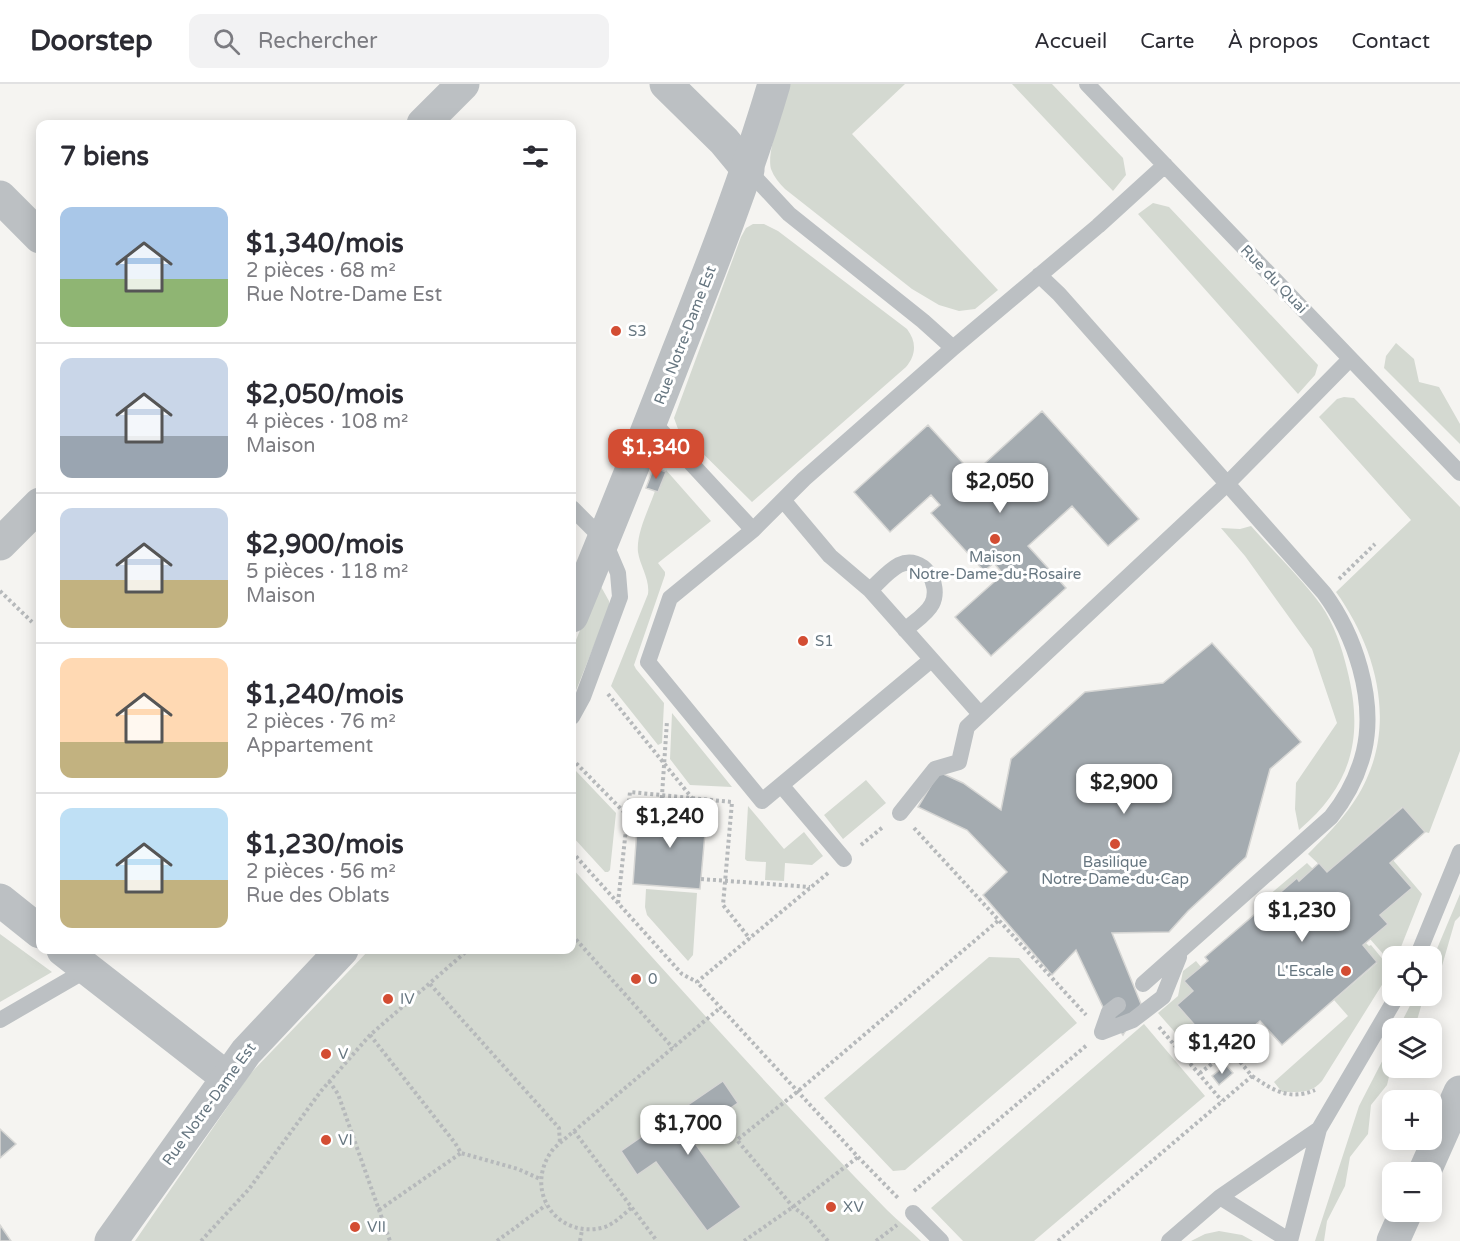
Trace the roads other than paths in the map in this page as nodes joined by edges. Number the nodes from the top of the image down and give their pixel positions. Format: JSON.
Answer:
{"nodes":[{"id":1,"x":463,"y":84,"type":"edge"},
{"id":2,"x":666,"y":84,"type":"edge"},
{"id":3,"x":774,"y":84,"type":"edge"},
{"id":4,"x":1088,"y":84,"type":"edge"},
{"id":5,"x":427,"y":120,"type":"edge"},
{"id":6,"x":1165,"y":165,"type":"junction"},
{"id":7,"x":748,"y":170,"type":"junction"},
{"id":8,"x":0,"y":197,"type":"edge"},
{"id":9,"x":36,"y":233,"type":"edge"},
{"id":10,"x":1039,"y":275,"type":"junction"},
{"id":11,"x":953,"y":348,"type":"junction"},
{"id":12,"x":1350,"y":359,"type":"junction"},
{"id":13,"x":651,"y":420,"type":"junction"},
{"id":14,"x":1460,"y":474,"type":"edge"},
{"id":15,"x":1228,"y":483,"type":"junction"},
{"id":16,"x":783,"y":500,"type":"junction"},
{"id":17,"x":36,"y":508,"type":"edge"},
{"id":18,"x":576,"y":512,"type":"edge"},
{"id":19,"x":753,"y":530,"type":"junction"},
{"id":20,"x":604,"y":540,"type":"junction"},
{"id":21,"x":0,"y":544,"type":"edge"},
{"id":22,"x":870,"y":590,"type":"junction"},
{"id":23,"x":576,"y":606,"type":"edge"},
{"id":24,"x":905,"y":630,"type":"junction"},
{"id":25,"x":931,"y":660,"type":"junction"},
{"id":26,"x":576,"y":710,"type":"edge"},
{"id":27,"x":980,"y":714,"type":"junction"},
{"id":28,"x":781,"y":784,"type":"junction"},
{"id":29,"x":900,"y":813,"type":"road end"},
{"id":30,"x":1460,"y":852,"type":"edge"},
{"id":31,"x":844,"y":860,"type":"road end"},
{"id":32,"x":0,"y":900,"type":"edge"},
{"id":33,"x":36,"y":929,"type":"edge"},
{"id":34,"x":1422,"y":946,"type":"edge"},
{"id":35,"x":1180,"y":953,"type":"junction"},
{"id":36,"x":338,"y":954,"type":"edge"},
{"id":37,"x":75,"y":959,"type":"edge"},
{"id":38,"x":1143,"y":984,"type":"dead end"},
{"id":39,"x":1118,"y":1005,"type":"dead end"},
{"id":40,"x":1391,"y":1006,"type":"edge"},
{"id":41,"x":0,"y":1020,"type":"edge"},
{"id":42,"x":226,"y":1077,"type":"junction"},
{"id":43,"x":1460,"y":1092,"type":"edge"},
{"id":44,"x":1320,"y":1129,"type":"junction"},
{"id":45,"x":1429,"y":1162,"type":"edge"},
{"id":46,"x":1220,"y":1197,"type":"junction"},
{"id":47,"x":908,"y":1207,"type":"road end"},
{"id":48,"x":1402,"y":1222,"type":"edge"},
{"id":49,"x":111,"y":1241,"type":"edge"},
{"id":50,"x":941,"y":1241,"type":"edge"},
{"id":51,"x":1169,"y":1241,"type":"edge"},
{"id":52,"x":1290,"y":1241,"type":"edge"},
{"id":53,"x":1393,"y":1241,"type":"edge"}],
"edges":[{"from":1,"to":5,"type":"street"},
{"from":2,"to":7,"type":"street"},
{"from":3,"to":7,"type":"street","name":"Rue Notre-Dame Est"},
{"from":4,"to":6,"type":"lane","name":"Rue du Quai"},
{"from":6,"to":10,"type":"lane"},
{"from":6,"to":12,"type":"lane","name":"Rue du Quai"},
{"from":7,"to":11,"type":"lane"},
{"from":7,"to":13,"type":"street","name":"Rue Notre-Dame Est"},
{"from":8,"to":9,"type":"street"},
{"from":10,"to":11,"type":"lane"},
{"from":10,"to":15,"type":"lane"},
{"from":11,"to":16,"type":"lane"},
{"from":12,"to":14,"type":"lane","name":"Rue du Quai"},
{"from":12,"to":15,"type":"lane"},
{"from":13,"to":19,"type":"lane"},
{"from":13,"to":20,"type":"street","name":"Rue Notre-Dame Est"},
{"from":15,"to":27,"type":"lane"},
{"from":15,"to":35,"type":"lane"},
{"from":16,"to":19,"type":"lane"},
{"from":16,"to":22,"type":"lane"},
{"from":17,"to":21,"type":"street"},
{"from":18,"to":20,"type":"lane"},
{"from":19,"to":28,"type":"lane"},
{"from":20,"to":23,"type":"street","name":"Rue Notre-Dame Est"},
{"from":20,"to":26,"type":"lane"},
{"from":22,"to":24,"type":"lane"},
{"from":22,"to":24,"type":"lane"},
{"from":24,"to":25,"type":"lane"},
{"from":25,"to":27,"type":"lane"},
{"from":25,"to":28,"type":"lane"},
{"from":27,"to":29,"type":"lane"},
{"from":28,"to":31,"type":"lane"},
{"from":30,"to":34,"type":"lane"},
{"from":32,"to":33,"type":"street"},
{"from":35,"to":38,"type":"lane"},
{"from":35,"to":39,"type":"lane"},
{"from":36,"to":42,"type":"street","name":"Rue Notre-Dame Est"},
{"from":37,"to":41,"type":"lane"},
{"from":37,"to":42,"type":"street"},
{"from":40,"to":44,"type":"lane"},
{"from":42,"to":49,"type":"street","name":"Rue Notre-Dame Est"},
{"from":43,"to":45,"type":"street"},
{"from":44,"to":46,"type":"lane"},
{"from":44,"to":52,"type":"lane"},
{"from":46,"to":51,"type":"lane"},
{"from":46,"to":52,"type":"lane"},
{"from":47,"to":50,"type":"lane"},
{"from":48,"to":53,"type":"street"}]}
